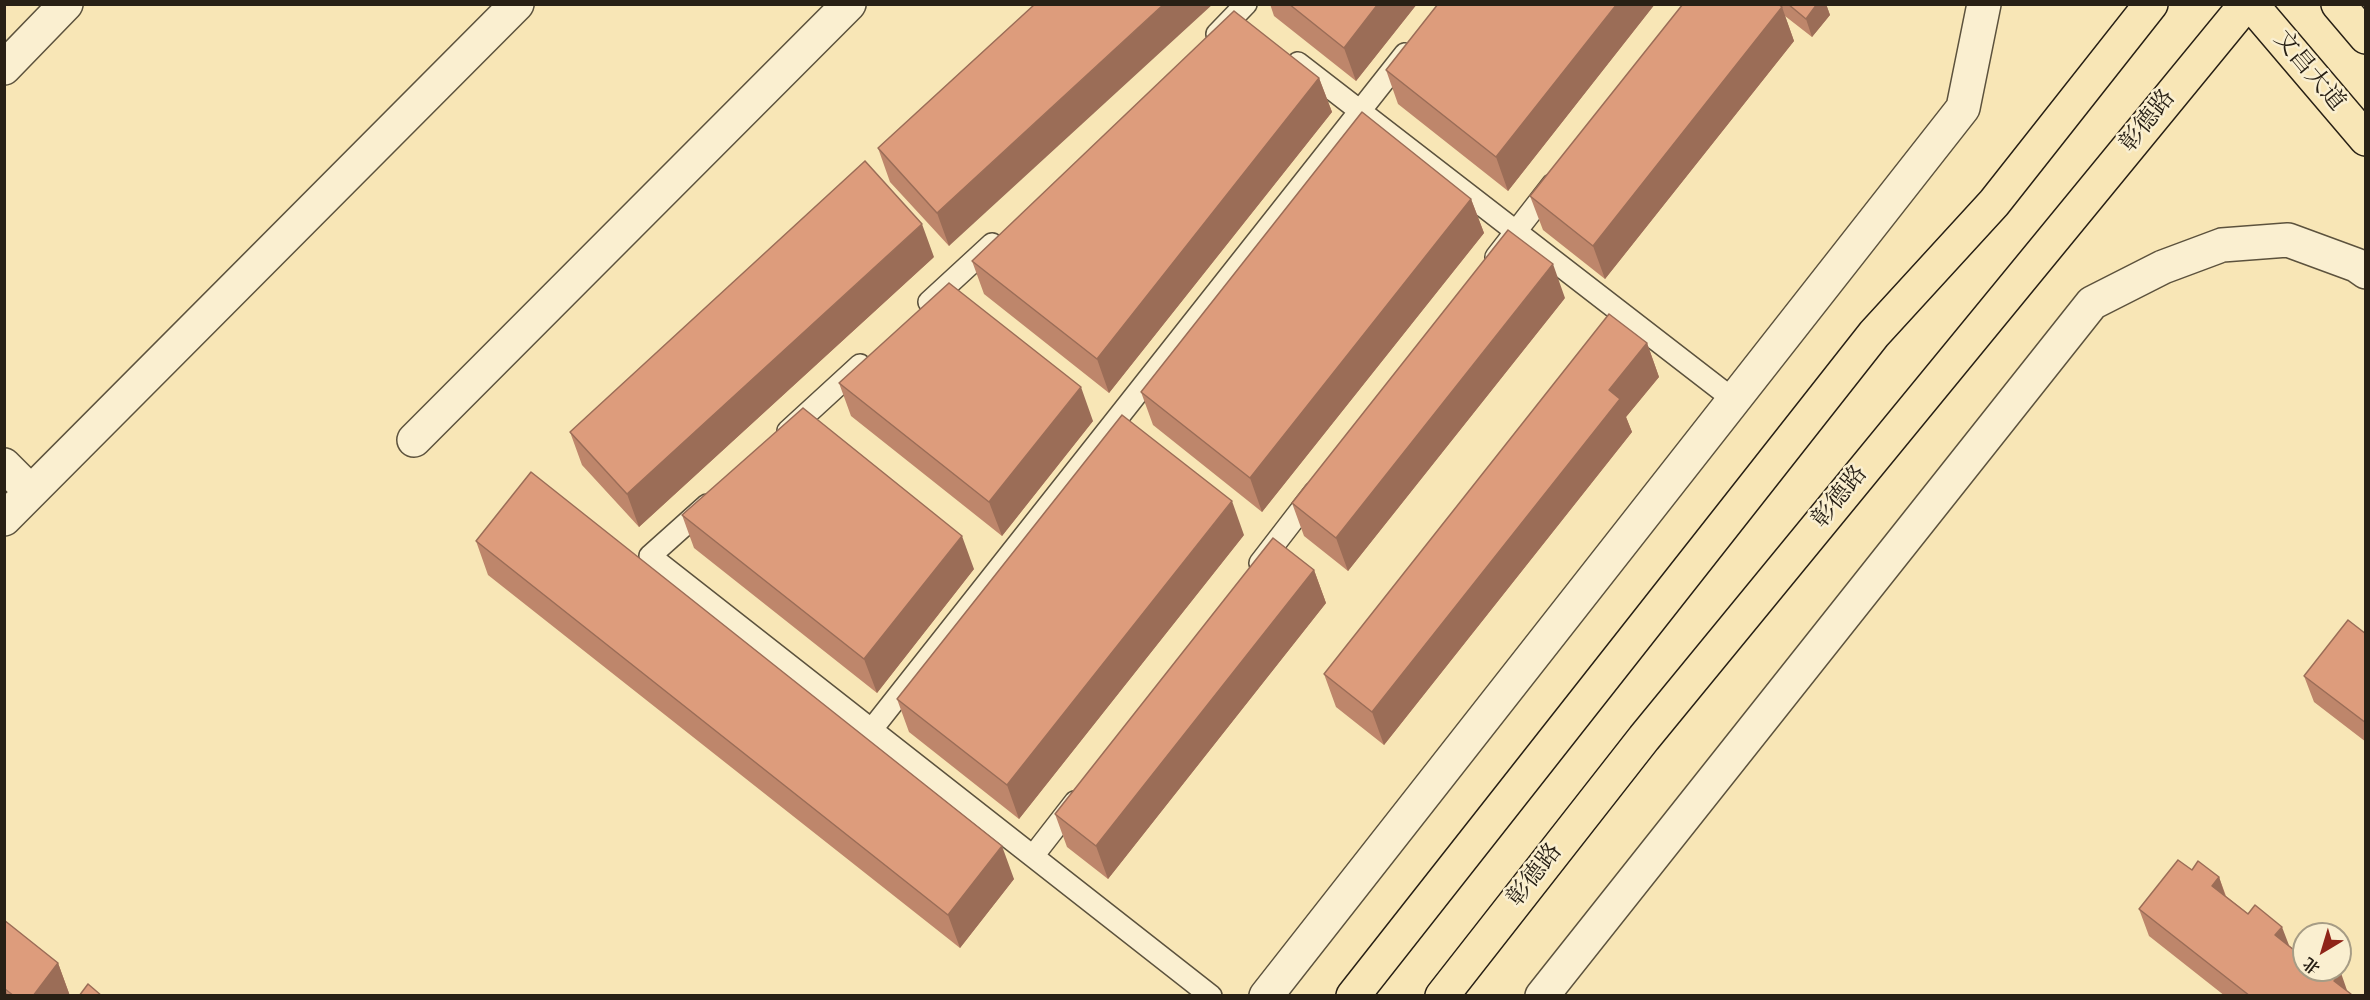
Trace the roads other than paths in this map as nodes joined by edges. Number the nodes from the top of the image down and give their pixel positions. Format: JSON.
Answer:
{"nodes":[{"id":1,"x":66,"y":4,"type":"edge"},
{"id":2,"x":517,"y":4,"type":"edge"},
{"id":3,"x":849,"y":4,"type":"edge"},
{"id":4,"x":1984,"y":4,"type":"edge"},
{"id":5,"x":2151,"y":4,"type":"edge"},
{"id":6,"x":2246,"y":4,"type":"edge"},
{"id":7,"x":2251,"y":4,"type":"edge"},
{"id":8,"x":2338,"y":4,"type":"edge"},
{"id":9,"x":1241,"y":10,"type":"edge"},
{"id":10,"x":1254,"y":29,"type":"edge"},
{"id":11,"x":2366,"y":37,"type":"edge"},
{"id":12,"x":1416,"y":40,"type":"edge"},
{"id":13,"x":1203,"y":48,"type":"edge"},
{"id":14,"x":1281,"y":49,"type":"edge"},
{"id":15,"x":4,"y":68,"type":"edge"},
{"id":16,"x":1360,"y":111,"type":"junction"},
{"id":17,"x":2366,"y":139,"type":"edge"},
{"id":18,"x":1567,"y":165,"type":"edge"},
{"id":19,"x":1011,"y":227,"type":"edge"},
{"id":20,"x":1516,"y":231,"type":"junction"},
{"id":21,"x":1487,"y":269,"type":"edge"},
{"id":22,"x":2366,"y":272,"type":"edge"},
{"id":23,"x":914,"y":316,"type":"edge"},
{"id":24,"x":879,"y":348,"type":"edge"},
{"id":25,"x":1734,"y":400,"type":"junction"},
{"id":26,"x":414,"y":440,"type":"dead end"},
{"id":27,"x":773,"y":444,"type":"edge"},
{"id":28,"x":4,"y":465,"type":"edge"},
{"id":29,"x":1326,"y":477,"type":"edge"},
{"id":30,"x":31,"y":492,"type":"junction"},
{"id":31,"x":721,"y":492,"type":"edge"},
{"id":32,"x":4,"y":519,"type":"edge"},
{"id":33,"x":1246,"y":581,"type":"edge"},
{"id":34,"x":872,"y":729,"type":"junction"},
{"id":35,"x":1085,"y":790,"type":"edge"},
{"id":36,"x":1034,"y":856,"type":"junction"},
{"id":37,"x":1211,"y":996,"type":"edge"},
{"id":38,"x":1266,"y":996,"type":"edge"},
{"id":39,"x":1353,"y":996,"type":"edge"},
{"id":40,"x":1442,"y":996,"type":"edge"},
{"id":41,"x":1542,"y":996,"type":"edge"}],
"edges":[{"from":1,"to":15,"type":"street"},
{"from":2,"to":30,"type":"street"},
{"from":3,"to":26,"type":"street"},
{"from":4,"to":25,"type":"street"},
{"from":5,"to":39,"type":"main road"},
{"from":6,"to":40,"type":"main road","name":"彰德路"},
{"from":7,"to":17,"type":"main road","name":"文昌大道"},
{"from":8,"to":11,"type":"main road"},
{"from":9,"to":10,"type":"lane"},
{"from":9,"to":13,"type":"lane"},
{"from":12,"to":16,"type":"lane"},
{"from":14,"to":16,"type":"lane"},
{"from":16,"to":20,"type":"lane"},
{"from":16,"to":34,"type":"lane"},
{"from":18,"to":20,"type":"lane"},
{"from":19,"to":23,"type":"lane"},
{"from":20,"to":21,"type":"lane"},
{"from":20,"to":25,"type":"lane"},
{"from":22,"to":41,"type":"street"},
{"from":24,"to":27,"type":"lane"},
{"from":25,"to":38,"type":"street"},
{"from":28,"to":30,"type":"street"},
{"from":29,"to":33,"type":"lane"},
{"from":30,"to":32,"type":"street"},
{"from":31,"to":34,"type":"lane"},
{"from":34,"to":36,"type":"lane"},
{"from":35,"to":36,"type":"lane"},
{"from":36,"to":37,"type":"lane"}]}
